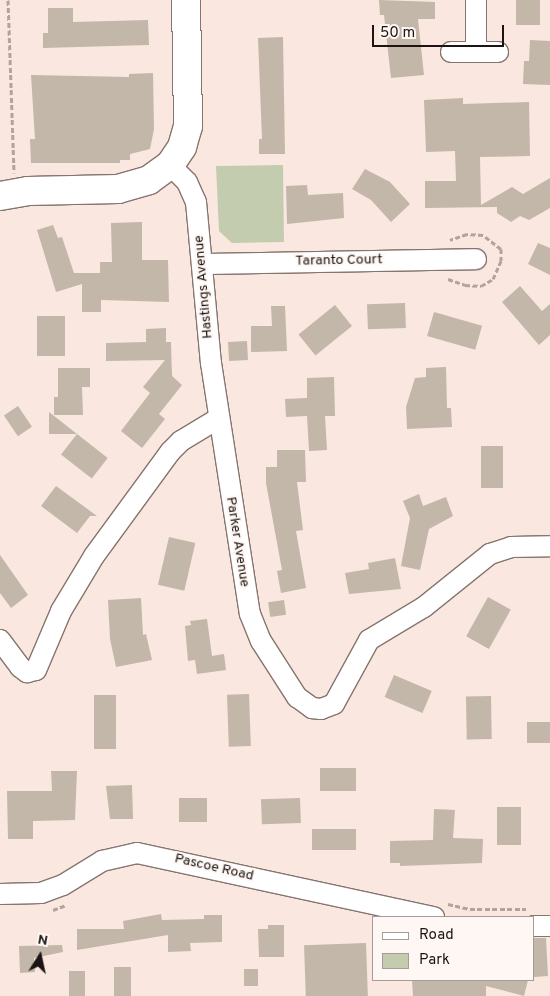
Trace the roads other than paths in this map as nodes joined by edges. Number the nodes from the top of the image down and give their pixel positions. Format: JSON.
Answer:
{"nodes":[{"id":1,"x":186,"y":0,"type":"edge"},
{"id":2,"x":476,"y":0,"type":"edge"},
{"id":3,"x":451,"y":52,"type":"dead end"},
{"id":4,"x":476,"y":52,"type":"junction"},
{"id":5,"x":498,"y":52,"type":"dead end"},
{"id":6,"x":170,"y":165,"type":"junction"},
{"id":7,"x":4,"y":188,"type":"edge"},
{"id":8,"x":476,"y":259,"type":"dead end"},
{"id":9,"x":202,"y":264,"type":"junction"},
{"id":10,"x":219,"y":418,"type":"junction"},
{"id":11,"x":550,"y":546,"type":"edge"},
{"id":12,"x":0,"y":640,"type":"edge"},
{"id":13,"x":0,"y":894,"type":"edge"},
{"id":14,"x":429,"y":916,"type":"edge"},
{"id":15,"x":535,"y":926,"type":"edge"},
{"id":16,"x":550,"y":926,"type":"edge"}],
"edges":[{"from":1,"to":6,"type":"main road"},
{"from":2,"to":4,"type":"street"},
{"from":3,"to":4,"type":"street"},
{"from":4,"to":5,"type":"street"},
{"from":6,"to":7,"type":"main road"},
{"from":6,"to":9,"type":"street","name":"Hastings Avenue"},
{"from":8,"to":9,"type":"street","name":"Taranto Court"},
{"from":9,"to":10,"type":"street","name":"Hastings Avenue"},
{"from":10,"to":11,"type":"street","name":"Parker Avenue"},
{"from":10,"to":12,"type":"street"},
{"from":13,"to":14,"type":"street","name":"Pascoe Road"},
{"from":15,"to":16,"type":"street"}]}
